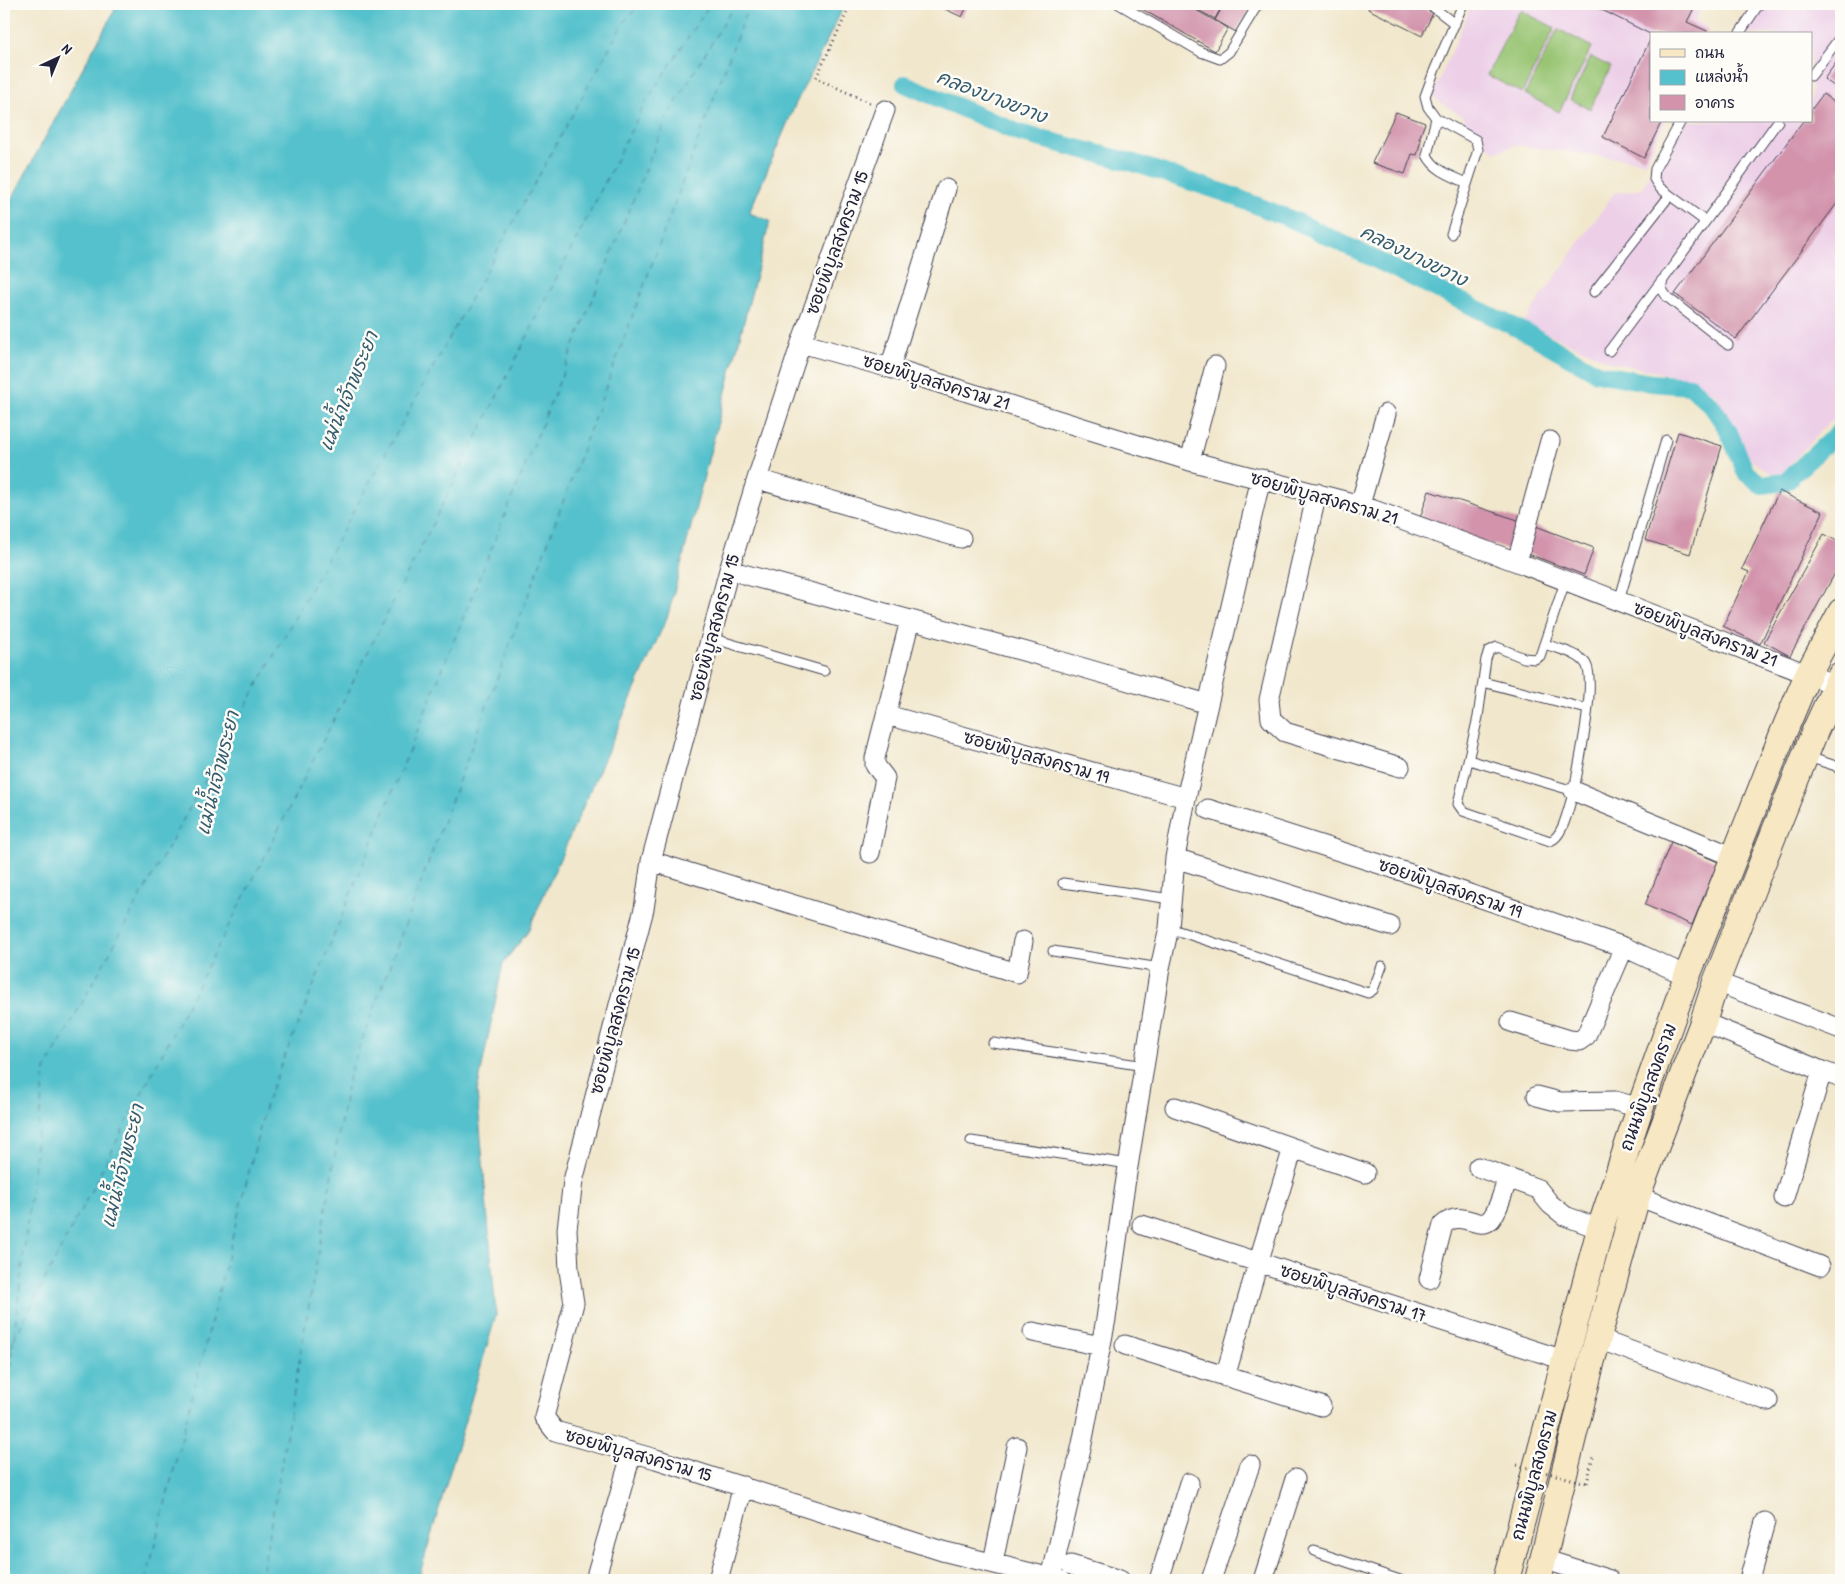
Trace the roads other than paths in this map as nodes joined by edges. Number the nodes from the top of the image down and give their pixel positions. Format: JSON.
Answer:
{"nodes":[{"id":1,"x":1119,"y":4,"type":"edge"},
{"id":2,"x":1258,"y":4,"type":"edge"},
{"id":3,"x":1428,"y":4,"type":"edge"},
{"id":4,"x":1463,"y":4,"type":"edge"},
{"id":5,"x":1759,"y":4,"type":"edge"},
{"id":6,"x":1454,"y":24,"type":"junction"},
{"id":7,"x":1740,"y":32,"type":"edge"},
{"id":8,"x":1841,"y":36,"type":"edge"},
{"id":9,"x":1812,"y":75,"type":"edge"},
{"id":10,"x":885,"y":110,"type":"road end"},
{"id":11,"x":1436,"y":118,"type":"junction"},
{"id":12,"x":1680,"y":122,"type":"edge"},
{"id":13,"x":1777,"y":122,"type":"edge"},
{"id":14,"x":1467,"y":182,"type":"junction"},
{"id":15,"x":946,"y":189,"type":"dead end"},
{"id":16,"x":1670,"y":195,"type":"junction"},
{"id":17,"x":1705,"y":221,"type":"junction"},
{"id":18,"x":1451,"y":234,"type":"dead end"},
{"id":19,"x":1663,"y":280,"type":"junction"},
{"id":20,"x":1594,"y":292,"type":"dead end"},
{"id":21,"x":801,"y":343,"type":"junction"},
{"id":22,"x":1728,"y":345,"type":"dead end"},
{"id":23,"x":1609,"y":352,"type":"dead end"},
{"id":24,"x":1215,"y":366,"type":"dead end"},
{"id":25,"x":890,"y":368,"type":"junction"},
{"id":26,"x":1386,"y":414,"type":"dead end"},
{"id":27,"x":1666,"y":440,"type":"dead end"},
{"id":28,"x":1550,"y":441,"type":"dead end"},
{"id":29,"x":1190,"y":461,"type":"junction"},
{"id":30,"x":1261,"y":478,"type":"junction"},
{"id":31,"x":757,"y":479,"type":"junction"},
{"id":32,"x":1317,"y":493,"type":"junction"},
{"id":33,"x":1360,"y":505,"type":"junction"},
{"id":34,"x":961,"y":538,"type":"dead end"},
{"id":35,"x":1517,"y":562,"type":"junction"},
{"id":36,"x":729,"y":570,"type":"junction"},
{"id":37,"x":1565,"y":582,"type":"junction"},
{"id":38,"x":1619,"y":601,"type":"junction"},
{"id":39,"x":1841,"y":612,"type":"edge"},
{"id":40,"x":910,"y":620,"type":"junction"},
{"id":41,"x":711,"y":638,"type":"junction"},
{"id":42,"x":1545,"y":644,"type":"junction"},
{"id":43,"x":824,"y":671,"type":"dead end"},
{"id":44,"x":1808,"y":674,"type":"junction"},
{"id":45,"x":1483,"y":682,"type":"junction"},
{"id":46,"x":1840,"y":682,"type":"edge"},
{"id":47,"x":1208,"y":704,"type":"junction"},
{"id":48,"x":1587,"y":709,"type":"junction"},
{"id":49,"x":887,"y":715,"type":"junction"},
{"id":50,"x":1805,"y":756,"type":"junction"},
{"id":51,"x":1469,"y":760,"type":"junction"},
{"id":52,"x":1400,"y":767,"type":"dead end"},
{"id":53,"x":1841,"y":771,"type":"edge"},
{"id":54,"x":1574,"y":791,"type":"junction"},
{"id":55,"x":1186,"y":798,"type":"junction"},
{"id":56,"x":1208,"y":809,"type":"dead end"},
{"id":57,"x":870,"y":853,"type":"dead end"},
{"id":58,"x":1734,"y":857,"type":"junction"},
{"id":59,"x":1175,"y":858,"type":"junction"},
{"id":60,"x":651,"y":861,"type":"junction"},
{"id":61,"x":1063,"y":883,"type":"dead end"},
{"id":62,"x":1171,"y":899,"type":"junction"},
{"id":63,"x":1390,"y":926,"type":"dead end"},
{"id":64,"x":1169,"y":928,"type":"junction"},
{"id":65,"x":1023,"y":941,"type":"dead end"},
{"id":66,"x":1624,"y":947,"type":"junction"},
{"id":67,"x":1054,"y":951,"type":"dead end"},
{"id":68,"x":1382,"y":966,"type":"dead end"},
{"id":69,"x":1160,"y":968,"type":"junction"},
{"id":70,"x":1687,"y":976,"type":"junction"},
{"id":71,"x":1716,"y":982,"type":"junction"},
{"id":72,"x":1511,"y":1022,"type":"dead end"},
{"id":73,"x":1703,"y":1022,"type":"junction"},
{"id":74,"x":1841,"y":1028,"type":"edge"},
{"id":75,"x":993,"y":1043,"type":"dead end"},
{"id":76,"x":1145,"y":1066,"type":"junction"},
{"id":77,"x":1822,"y":1071,"type":"junction"},
{"id":78,"x":1841,"y":1078,"type":"edge"},
{"id":79,"x":1537,"y":1096,"type":"dead end"},
{"id":80,"x":1174,"y":1107,"type":"dead end"},
{"id":81,"x":1640,"y":1108,"type":"junction"},
{"id":82,"x":970,"y":1141,"type":"dead end"},
{"id":83,"x":1293,"y":1148,"type":"junction"},
{"id":84,"x":1129,"y":1164,"type":"junction"},
{"id":85,"x":1478,"y":1167,"type":"dead end"},
{"id":86,"x":1365,"y":1173,"type":"dead end"},
{"id":87,"x":1508,"y":1178,"type":"junction"},
{"id":88,"x":1637,"y":1196,"type":"junction"},
{"id":89,"x":1784,"y":1198,"type":"dead end"},
{"id":90,"x":1142,"y":1225,"type":"dead end"},
{"id":91,"x":1600,"y":1229,"type":"junction"},
{"id":92,"x":1258,"y":1263,"type":"junction"},
{"id":93,"x":1820,"y":1266,"type":"dead end"},
{"id":94,"x":1428,"y":1279,"type":"dead end"},
{"id":95,"x":1033,"y":1332,"type":"dead end"},
{"id":96,"x":1598,"y":1339,"type":"junction"},
{"id":97,"x":1125,"y":1345,"type":"dead end"},
{"id":98,"x":1101,"y":1346,"type":"junction"},
{"id":99,"x":1564,"y":1360,"type":"junction"},
{"id":100,"x":1225,"y":1377,"type":"junction"},
{"id":101,"x":1768,"y":1401,"type":"dead end"},
{"id":102,"x":1321,"y":1406,"type":"dead end"},
{"id":103,"x":1017,"y":1447,"type":"dead end"},
{"id":104,"x":632,"y":1452,"type":"junction"},
{"id":105,"x":1250,"y":1465,"type":"dead end"},
{"id":106,"x":1294,"y":1480,"type":"dead end"},
{"id":107,"x":1189,"y":1483,"type":"dead end"},
{"id":108,"x":743,"y":1486,"type":"junction"},
{"id":109,"x":1765,"y":1522,"type":"dead end"},
{"id":110,"x":1314,"y":1551,"type":"dead end"},
{"id":111,"x":993,"y":1562,"type":"junction"},
{"id":112,"x":1071,"y":1565,"type":"dead end"},
{"id":113,"x":1541,"y":1570,"type":"edge"},
{"id":114,"x":597,"y":1573,"type":"dead end"},
{"id":115,"x":1099,"y":1577,"type":"edge"},
{"id":116,"x":1056,"y":1579,"type":"edge"},
{"id":117,"x":718,"y":1580,"type":"edge"},
{"id":118,"x":1120,"y":1580,"type":"edge"},
{"id":119,"x":1159,"y":1580,"type":"edge"},
{"id":120,"x":1211,"y":1580,"type":"edge"},
{"id":121,"x":1263,"y":1580,"type":"edge"},
{"id":122,"x":1400,"y":1580,"type":"edge"},
{"id":123,"x":1506,"y":1580,"type":"edge"},
{"id":124,"x":1610,"y":1580,"type":"edge"},
{"id":125,"x":1749,"y":1580,"type":"edge"}],
"edges":[{"from":1,"to":2,"type":"lane"},
{"from":3,"to":6,"type":"lane"},
{"from":4,"to":6,"type":"lane"},
{"from":5,"to":7,"type":"lane"},
{"from":6,"to":11,"type":"lane"},
{"from":8,"to":9,"type":"lane"},
{"from":10,"to":21,"type":"street","name":"ซอยพิบูลสงคราม 15"},
{"from":11,"to":14,"type":"lane"},
{"from":11,"to":14,"type":"lane"},
{"from":12,"to":16,"type":"lane"},
{"from":13,"to":17,"type":"lane"},
{"from":14,"to":18,"type":"lane"},
{"from":15,"to":25,"type":"street"},
{"from":16,"to":17,"type":"lane"},
{"from":16,"to":20,"type":"lane"},
{"from":17,"to":19,"type":"lane"},
{"from":19,"to":22,"type":"lane"},
{"from":19,"to":23,"type":"lane"},
{"from":21,"to":25,"type":"street","name":"ซอยพิบูลสงคราม 21"},
{"from":21,"to":31,"type":"street","name":"ซอยพิบูลสงคราม 15"},
{"from":24,"to":29,"type":"street"},
{"from":25,"to":29,"type":"street","name":"ซอยพิบูลสงคราม 21"},
{"from":26,"to":33,"type":"street"},
{"from":27,"to":38,"type":"lane"},
{"from":28,"to":35,"type":"street"},
{"from":29,"to":30,"type":"street","name":"ซอยพิบูลสงคราม 21"},
{"from":30,"to":32,"type":"street","name":"ซอยพิบูลสงคราม 21"},
{"from":30,"to":47,"type":"street"},
{"from":31,"to":34,"type":"street"},
{"from":31,"to":36,"type":"street","name":"ซอยพิบูลสงคราม 15"},
{"from":32,"to":33,"type":"street","name":"ซอยพิบูลสงคราม 21"},
{"from":32,"to":52,"type":"street"},
{"from":33,"to":35,"type":"street","name":"ซอยพิบูลสงคราม 21"},
{"from":35,"to":37,"type":"street","name":"ซอยพิบูลสงคราม 21"},
{"from":36,"to":40,"type":"street"},
{"from":36,"to":41,"type":"street","name":"ซอยพิบูลสงคราม 15"},
{"from":37,"to":38,"type":"street","name":"ซอยพิบูลสงคราม 21"},
{"from":37,"to":42,"type":"lane"},
{"from":38,"to":44,"type":"street","name":"ซอยพิบูลสงคราม 21"},
{"from":39,"to":44,"type":"main road","name":"ถนนพิบูลสงคราม"},
{"from":40,"to":47,"type":"street"},
{"from":40,"to":49,"type":"street"},
{"from":41,"to":43,"type":"lane"},
{"from":41,"to":60,"type":"street","name":"ซอยพิบูลสงคราม 15"},
{"from":42,"to":45,"type":"lane"},
{"from":42,"to":48,"type":"lane"},
{"from":44,"to":46,"type":"street","name":"ซอยพิบูลสงคราม 21"},
{"from":44,"to":58,"type":"main road","name":"ถนนพิบูลสงคราม"},
{"from":45,"to":48,"type":"lane"},
{"from":45,"to":51,"type":"lane"},
{"from":46,"to":50,"type":"main road","name":"ถนนพิบูลสงคราม"},
{"from":47,"to":55,"type":"street"},
{"from":48,"to":54,"type":"lane"},
{"from":49,"to":55,"type":"street","name":"ซอยพิบูลสงคราม 19"},
{"from":49,"to":57,"type":"street"},
{"from":50,"to":53,"type":"lane"},
{"from":50,"to":71,"type":"main road","name":"ถนนพิบูลสงคราม"},
{"from":51,"to":54,"type":"lane"},
{"from":51,"to":54,"type":"lane"},
{"from":54,"to":58,"type":"street"},
{"from":55,"to":59,"type":"street"},
{"from":56,"to":66,"type":"street","name":"ซอยพิบูลสงคราม 19"},
{"from":58,"to":70,"type":"main road","name":"ถนนพิบูลสงคราม"},
{"from":59,"to":62,"type":"street"},
{"from":59,"to":63,"type":"street"},
{"from":60,"to":65,"type":"street"},
{"from":60,"to":104,"type":"street","name":"ซอยพิบูลสงคราม 15"},
{"from":61,"to":62,"type":"lane"},
{"from":62,"to":64,"type":"street"},
{"from":64,"to":68,"type":"lane"},
{"from":64,"to":69,"type":"street"},
{"from":66,"to":70,"type":"street","name":"ซอยพิบูลสงคราม 19"},
{"from":66,"to":72,"type":"street"},
{"from":67,"to":69,"type":"lane"},
{"from":69,"to":76,"type":"street"},
{"from":70,"to":81,"type":"main road","name":"ถนนพิบูลสงคราม"},
{"from":71,"to":73,"type":"main road","name":"ถนนพิบูลสงคราม"},
{"from":71,"to":74,"type":"street"},
{"from":73,"to":77,"type":"street"},
{"from":73,"to":88,"type":"main road","name":"ถนนพิบูลสงคราม"},
{"from":75,"to":76,"type":"lane"},
{"from":76,"to":84,"type":"street"},
{"from":77,"to":78,"type":"street"},
{"from":77,"to":89,"type":"street"},
{"from":79,"to":81,"type":"street"},
{"from":80,"to":83,"type":"street"},
{"from":81,"to":91,"type":"main road","name":"ถนนพิบูลสงคราม"},
{"from":82,"to":84,"type":"lane"},
{"from":83,"to":86,"type":"street"},
{"from":83,"to":92,"type":"street"},
{"from":84,"to":98,"type":"street"},
{"from":85,"to":87,"type":"street"},
{"from":87,"to":91,"type":"street"},
{"from":87,"to":94,"type":"street"},
{"from":88,"to":93,"type":"street"},
{"from":88,"to":96,"type":"main road","name":"ถนนพิบูลสงคราม"},
{"from":90,"to":92,"type":"street","name":"ซอยพิบูลสงคราม 17"},
{"from":91,"to":99,"type":"main road","name":"ถนนพิบูลสงคราม"},
{"from":92,"to":99,"type":"street","name":"ซอยพิบูลสงคราม 17"},
{"from":92,"to":100,"type":"street"},
{"from":95,"to":98,"type":"street"},
{"from":96,"to":101,"type":"street"},
{"from":96,"to":113,"type":"main road","name":"ถนนพิบูลสงคราม"},
{"from":97,"to":100,"type":"street"},
{"from":98,"to":116,"type":"street"},
{"from":99,"to":123,"type":"main road","name":"ถนนพิบูลสงคราม"},
{"from":100,"to":102,"type":"street"},
{"from":103,"to":111,"type":"street"},
{"from":104,"to":108,"type":"street","name":"ซอยพิบูลสงคราม 15"},
{"from":104,"to":114,"type":"street"},
{"from":105,"to":120,"type":"street"},
{"from":106,"to":121,"type":"street"},
{"from":107,"to":119,"type":"street"},
{"from":108,"to":111,"type":"street","name":"ซอยพิบูลสงคราม 15"},
{"from":108,"to":117,"type":"street"},
{"from":109,"to":125,"type":"street"},
{"from":110,"to":122,"type":"lane"},
{"from":111,"to":116,"type":"street","name":"ซอยพิบูลสงคราม 15"},
{"from":112,"to":115,"type":"street"},
{"from":113,"to":124,"type":"street"},
{"from":115,"to":118,"type":"street"}]}
